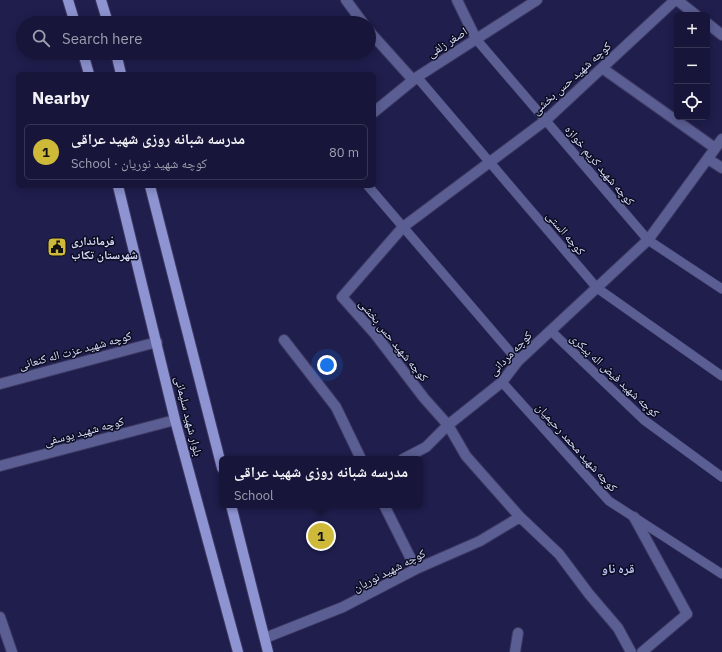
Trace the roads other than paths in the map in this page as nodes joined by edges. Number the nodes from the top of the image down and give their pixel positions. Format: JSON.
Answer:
{"nodes":[{"id":1,"x":68,"y":0,"type":"edge"},
{"id":2,"x":101,"y":0,"type":"edge"},
{"id":3,"x":346,"y":0,"type":"edge"},
{"id":4,"x":457,"y":0,"type":"edge"},
{"id":5,"x":537,"y":0,"type":"edge"},
{"id":6,"x":676,"y":0,"type":"edge"},
{"id":7,"x":692,"y":12,"type":"edge"},
{"id":8,"x":73,"y":16,"type":"edge"},
{"id":9,"x":106,"y":16,"type":"edge"},
{"id":10,"x":358,"y":16,"type":"edge"},
{"id":11,"x":710,"y":25,"type":"edge"},
{"id":12,"x":722,"y":35,"type":"edge"},
{"id":13,"x":376,"y":38,"type":"edge"},
{"id":14,"x":476,"y":38,"type":"junction"},
{"id":15,"x":85,"y":60,"type":"edge"},
{"id":16,"x":118,"y":60,"type":"edge"},
{"id":17,"x":602,"y":68,"type":"junction"},
{"id":18,"x":88,"y":72,"type":"edge"},
{"id":19,"x":121,"y":72,"type":"edge"},
{"id":20,"x":415,"y":78,"type":"junction"},
{"id":21,"x":376,"y":110,"type":"edge"},
{"id":22,"x":546,"y":120,"type":"junction"},
{"id":23,"x":722,"y":139,"type":"edge"},
{"id":24,"x":715,"y":148,"type":"junction"},
{"id":25,"x":708,"y":159,"type":"junction"},
{"id":26,"x":490,"y":162,"type":"junction"},
{"id":27,"x":722,"y":168,"type":"edge"},
{"id":28,"x":118,"y":188,"type":"edge"},
{"id":29,"x":151,"y":188,"type":"edge"},
{"id":30,"x":370,"y":188,"type":"edge"},
{"id":31,"x":403,"y":227,"type":"junction"},
{"id":32,"x":648,"y":240,"type":"junction"},
{"id":33,"x":597,"y":288,"type":"junction"},
{"id":34,"x":722,"y":289,"type":"edge"},
{"id":35,"x":551,"y":331,"type":"junction"},
{"id":36,"x":284,"y":340,"type":"dead end"},
{"id":37,"x":157,"y":342,"type":"junction"},
{"id":38,"x":518,"y":360,"type":"junction"},
{"id":39,"x":722,"y":376,"type":"edge"},
{"id":40,"x":502,"y":382,"type":"junction"},
{"id":41,"x":0,"y":384,"type":"edge"},
{"id":42,"x":176,"y":420,"type":"junction"},
{"id":43,"x":448,"y":425,"type":"junction"},
{"id":44,"x":219,"y":456,"type":"edge"},
{"id":45,"x":360,"y":456,"type":"edge"},
{"id":46,"x":409,"y":456,"type":"edge"},
{"id":47,"x":0,"y":466,"type":"edge"},
{"id":48,"x":722,"y":477,"type":"edge"},
{"id":49,"x":232,"y":508,"type":"edge"},
{"id":50,"x":385,"y":508,"type":"edge"},
{"id":51,"x":520,"y":517,"type":"junction"},
{"id":52,"x":634,"y":517,"type":"junction"},
{"id":53,"x":416,"y":570,"type":"junction"},
{"id":54,"x":722,"y":574,"type":"edge"},
{"id":55,"x":0,"y":617,"type":"edge"},
{"id":56,"x":518,"y":633,"type":"dead end"},
{"id":57,"x":265,"y":638,"type":"junction"},
{"id":58,"x":12,"y":652,"type":"edge"},
{"id":59,"x":238,"y":652,"type":"edge"},
{"id":60,"x":268,"y":652,"type":"edge"},
{"id":61,"x":515,"y":652,"type":"edge"},
{"id":62,"x":631,"y":652,"type":"edge"},
{"id":63,"x":642,"y":652,"type":"edge"}],
"edges":[{"from":1,"to":8,"type":"main road"},
{"from":2,"to":9,"type":"main road"},
{"from":3,"to":10,"type":"street"},
{"from":4,"to":14,"type":"street"},
{"from":5,"to":14,"type":"street","name":"اصغر زلفی"},
{"from":6,"to":7,"type":"street"},
{"from":6,"to":17,"type":"street","name":"کوچه شهید حس بخشی"},
{"from":11,"to":12,"type":"street"},
{"from":13,"to":20,"type":"street"},
{"from":14,"to":20,"type":"street","name":"اصغر زلفی"},
{"from":14,"to":22,"type":"lane","name":"کوچه شهید کریم خوازه"},
{"from":15,"to":18,"type":"main road"},
{"from":16,"to":19,"type":"main road"},
{"from":17,"to":22,"type":"street","name":"کوچه شهید حس بخشی"},
{"from":17,"to":24,"type":"street"},
{"from":20,"to":21,"type":"street","name":"اصغر زلفی"},
{"from":20,"to":26,"type":"lane","name":"کوچه الستی"},
{"from":22,"to":26,"type":"street","name":"کوچه شهید حس بخشی"},
{"from":22,"to":32,"type":"lane","name":"کوچه شهید کریم خوازه"},
{"from":23,"to":24,"type":"street","name":"کوچه مردانی"},
{"from":24,"to":25,"type":"street","name":"کوچه مردانی"},
{"from":25,"to":27,"type":"street"},
{"from":25,"to":32,"type":"street","name":"کوچه مردانی"},
{"from":26,"to":31,"type":"street","name":"کوچه شهید حس بخشی"},
{"from":26,"to":33,"type":"lane","name":"کوچه الستی"},
{"from":28,"to":37,"type":"main road","name":"بلوار شهید سلیمانی"},
{"from":29,"to":44,"type":"main road","name":"بلوار شهید سلیمانی"},
{"from":30,"to":31,"type":"lane"},
{"from":31,"to":38,"type":"lane"},
{"from":31,"to":43,"type":"street","name":"کوچه شهید حس بخشی"},
{"from":32,"to":33,"type":"street","name":"کوچه مردانی"},
{"from":32,"to":34,"type":"lane","name":"کوچه شهید کریم خوازه"},
{"from":33,"to":35,"type":"street","name":"کوچه مردانی"},
{"from":33,"to":39,"type":"lane","name":"کوچه الستی"},
{"from":35,"to":38,"type":"street","name":"کوچه مردانی"},
{"from":35,"to":48,"type":"lane","name":"کوچه شهید فیض اله پیکری"},
{"from":36,"to":45,"type":"street"},
{"from":37,"to":41,"type":"street","name":"کوچه شهید عزت اله کنعانی"},
{"from":37,"to":42,"type":"main road","name":"بلوار شهید سلیمانی"},
{"from":38,"to":40,"type":"street","name":"کوچه مردانی"},
{"from":40,"to":43,"type":"street","name":"کوچه مردانی"},
{"from":40,"to":52,"type":"lane","name":"کوچه شهید محمد رحیمیان"},
{"from":42,"to":47,"type":"street","name":"کوچه شهید یوسفی"},
{"from":42,"to":59,"type":"main road","name":"بلوار شهید سلیمانی"},
{"from":43,"to":46,"type":"street","name":"کوچه مردانی"},
{"from":43,"to":51,"type":"street","name":"کوچه شهید حس بخشی"},
{"from":49,"to":57,"type":"main road"},
{"from":50,"to":53,"type":"street"},
{"from":51,"to":53,"type":"street","name":"کوچه شهید نوریان"},
{"from":51,"to":62,"type":"street","name":"کوچه شهید حس بخشی"},
{"from":52,"to":54,"type":"lane","name":"کوچه شهید محمد رحیمیان"},
{"from":52,"to":63,"type":"street"},
{"from":53,"to":57,"type":"street","name":"کوچه شهید نوریان"},
{"from":55,"to":58,"type":"street"},
{"from":56,"to":61,"type":"street"},
{"from":57,"to":60,"type":"main road"}]}
